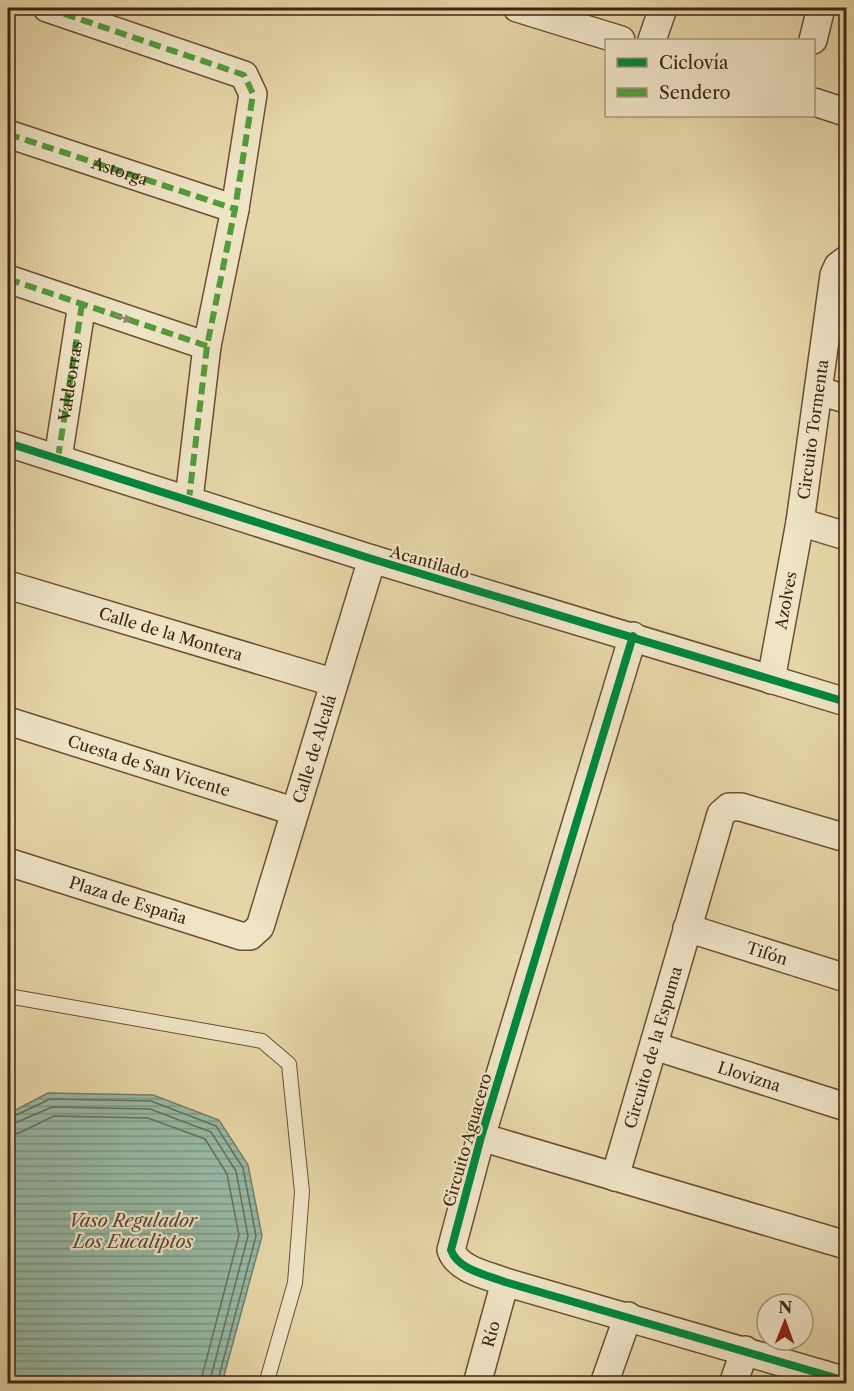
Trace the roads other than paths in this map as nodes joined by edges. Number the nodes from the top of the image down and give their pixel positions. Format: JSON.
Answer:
{"nodes":[{"id":1,"x":47,"y":8,"type":"edge"},
{"id":2,"x":517,"y":8,"type":"edge"},
{"id":3,"x":663,"y":8,"type":"edge"},
{"id":4,"x":821,"y":8,"type":"edge"},
{"id":5,"x":618,"y":39,"type":"edge"},
{"id":6,"x":652,"y":39,"type":"edge"},
{"id":7,"x":813,"y":39,"type":"edge"},
{"id":8,"x":815,"y":103,"type":"edge"},
{"id":9,"x":842,"y":111,"type":"dead end"},
{"id":10,"x":8,"y":134,"type":"edge"},
{"id":11,"x":235,"y":209,"type":"junction"},
{"id":12,"x":846,"y":260,"type":"edge"},
{"id":13,"x":8,"y":279,"type":"edge"},
{"id":14,"x":82,"y":304,"type":"junction"},
{"id":15,"x":207,"y":346,"type":"junction"},
{"id":16,"x":819,"y":391,"type":"junction"},
{"id":17,"x":846,"y":399,"type":"edge"},
{"id":18,"x":8,"y":443,"type":"edge"},
{"id":19,"x":58,"y":458,"type":"junction"},
{"id":20,"x":189,"y":499,"type":"junction"},
{"id":21,"x":800,"y":522,"type":"junction"},
{"id":22,"x":846,"y":536,"type":"edge"},
{"id":23,"x":372,"y":559,"type":"junction"},
{"id":24,"x":8,"y":585,"type":"edge"},
{"id":25,"x":633,"y":636,"type":"junction"},
{"id":26,"x":771,"y":680,"type":"junction"},
{"id":27,"x":332,"y":682,"type":"junction"},
{"id":28,"x":846,"y":702,"type":"edge"},
{"id":29,"x":8,"y":721,"type":"edge"},
{"id":30,"x":293,"y":811,"type":"junction"},
{"id":31,"x":846,"y":838,"type":"edge"},
{"id":32,"x":8,"y":862,"type":"edge"},
{"id":33,"x":687,"y":928,"type":"junction"},
{"id":34,"x":250,"y":936,"type":"joint"},
{"id":35,"x":846,"y":978,"type":"edge"},
{"id":36,"x":8,"y":996,"type":"edge"},
{"id":37,"x":654,"y":1046,"type":"junction"},
{"id":38,"x":846,"y":1107,"type":"edge"},
{"id":39,"x":481,"y":1137,"type":"junction"},
{"id":40,"x":615,"y":1177,"type":"junction"},
{"id":41,"x":846,"y":1245,"type":"edge"},
{"id":42,"x":505,"y":1282,"type":"junction"},
{"id":43,"x":628,"y":1316,"type":"junction"},
{"id":44,"x":745,"y":1350,"type":"junction"},
{"id":45,"x":846,"y":1381,"type":"edge"},
{"id":46,"x":266,"y":1383,"type":"edge"},
{"id":47,"x":477,"y":1383,"type":"edge"},
{"id":48,"x":604,"y":1383,"type":"edge"},
{"id":49,"x":733,"y":1383,"type":"edge"}],
"edges":[{"from":1,"to":11,"type":"street"},
{"from":2,"to":5,"type":"street"},
{"from":3,"to":6,"type":"street"},
{"from":4,"to":7,"type":"street"},
{"from":8,"to":9,"type":"street"},
{"from":10,"to":11,"type":"street","name":"Astorga"},
{"from":11,"to":15,"type":"street"},
{"from":12,"to":16,"type":"street","name":"Circuito Tormenta"},
{"from":13,"to":14,"type":"street"},
{"from":14,"to":15,"type":"street","one_way":true},
{"from":14,"to":19,"type":"street","name":"Valdeorras"},
{"from":15,"to":20,"type":"street"},
{"from":16,"to":17,"type":"street"},
{"from":16,"to":21,"type":"street","name":"Circuito Tormenta"},
{"from":18,"to":19,"type":"street","name":"Acantilado"},
{"from":19,"to":20,"type":"street","name":"Acantilado"},
{"from":20,"to":23,"type":"street","name":"Acantilado"},
{"from":21,"to":22,"type":"street","name":"Circuito Tormenta"},
{"from":21,"to":26,"type":"street","name":"Azolves"},
{"from":23,"to":25,"type":"street","name":"Acantilado"},
{"from":23,"to":27,"type":"street","name":"Calle de Alcalá"},
{"from":24,"to":27,"type":"street","name":"Calle de la Montera"},
{"from":25,"to":26,"type":"street","name":"Acantilado"},
{"from":25,"to":39,"type":"street","name":"Circuito Aguacero"},
{"from":26,"to":28,"type":"street","name":"Acantilado"},
{"from":27,"to":30,"type":"street","name":"Calle de Alcalá"},
{"from":29,"to":30,"type":"street","name":"Cuesta de San Vicente"},
{"from":30,"to":34,"type":"street","name":"Calle de Alcalá"},
{"from":31,"to":33,"type":"street","name":"Circuito de la Espuma"},
{"from":32,"to":34,"type":"street","name":"Plaza de España"},
{"from":33,"to":35,"type":"street","name":"Tifón"},
{"from":33,"to":37,"type":"street","name":"Circuito de la Espuma"},
{"from":36,"to":46,"type":"lane"},
{"from":37,"to":38,"type":"street","name":"Llovizna"},
{"from":37,"to":40,"type":"street","name":"Circuito de la Espuma"},
{"from":39,"to":40,"type":"street"},
{"from":39,"to":42,"type":"street","name":"Circuito Aguacero"},
{"from":40,"to":41,"type":"street"},
{"from":42,"to":43,"type":"street","name":"Circuito Aguacero"},
{"from":42,"to":47,"type":"street","name":"Río"},
{"from":43,"to":44,"type":"street","name":"Circuito Aguacero"},
{"from":43,"to":48,"type":"street"},
{"from":44,"to":45,"type":"street","name":"Circuito Aguacero"},
{"from":44,"to":49,"type":"street"}]}
